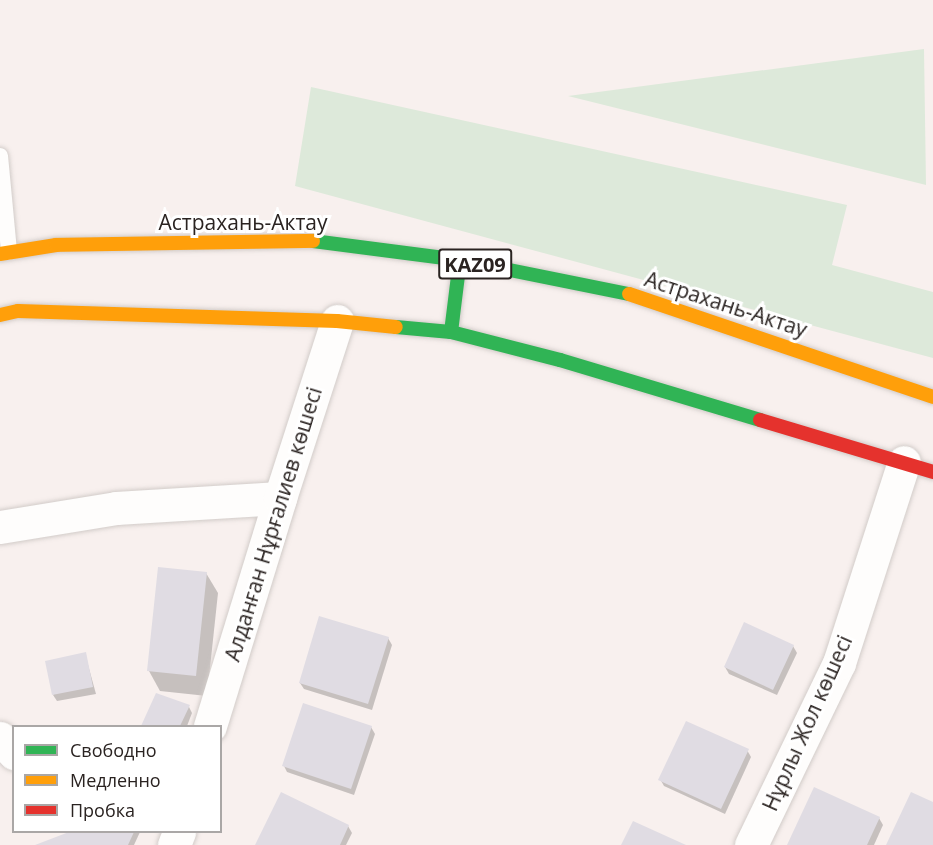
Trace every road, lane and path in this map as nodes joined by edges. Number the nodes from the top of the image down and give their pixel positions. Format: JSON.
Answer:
{"nodes":[{"id":1,"x":0,"y":156,"type":"edge"},
{"id":2,"x":4,"y":253,"type":"edge"},
{"id":3,"x":460,"y":260,"type":"junction"},
{"id":4,"x":0,"y":315,"type":"edge"},
{"id":5,"x":338,"y":321,"type":"junction"},
{"id":6,"x":451,"y":332,"type":"junction"},
{"id":7,"x":933,"y":396,"type":"edge"},
{"id":8,"x":919,"y":467,"type":"edge"},
{"id":9,"x":279,"y":498,"type":"junction"},
{"id":10,"x":0,"y":528,"type":"edge"},
{"id":11,"x":210,"y":725,"type":"edge"},
{"id":12,"x":0,"y":738,"type":"edge"},
{"id":13,"x":12,"y":751,"type":"edge"},
{"id":14,"x":751,"y":845,"type":"edge"}],
"edges":[{"from":1,"to":2,"type":"lane"},
{"from":2,"to":3,"type":"highway","name":"Астрахань-Актау","number":"KAZ09"},
{"from":3,"to":6,"type":"highway"},
{"from":3,"to":7,"type":"highway","name":"Астрахань-Актау","number":"KAZ09"},
{"from":4,"to":5,"type":"highway"},
{"from":5,"to":6,"type":"highway"},
{"from":5,"to":9,"type":"street","name":"Алданған Нұрғалиев көшесі"},
{"from":6,"to":8,"type":"highway"},
{"from":8,"to":14,"type":"street","name":"Нұрлы Жол көшесі"},
{"from":9,"to":10,"type":"street"},
{"from":9,"to":11,"type":"street","name":"Алданған Нұрғалиев көшесі"},
{"from":12,"to":13,"type":"street"}]}
